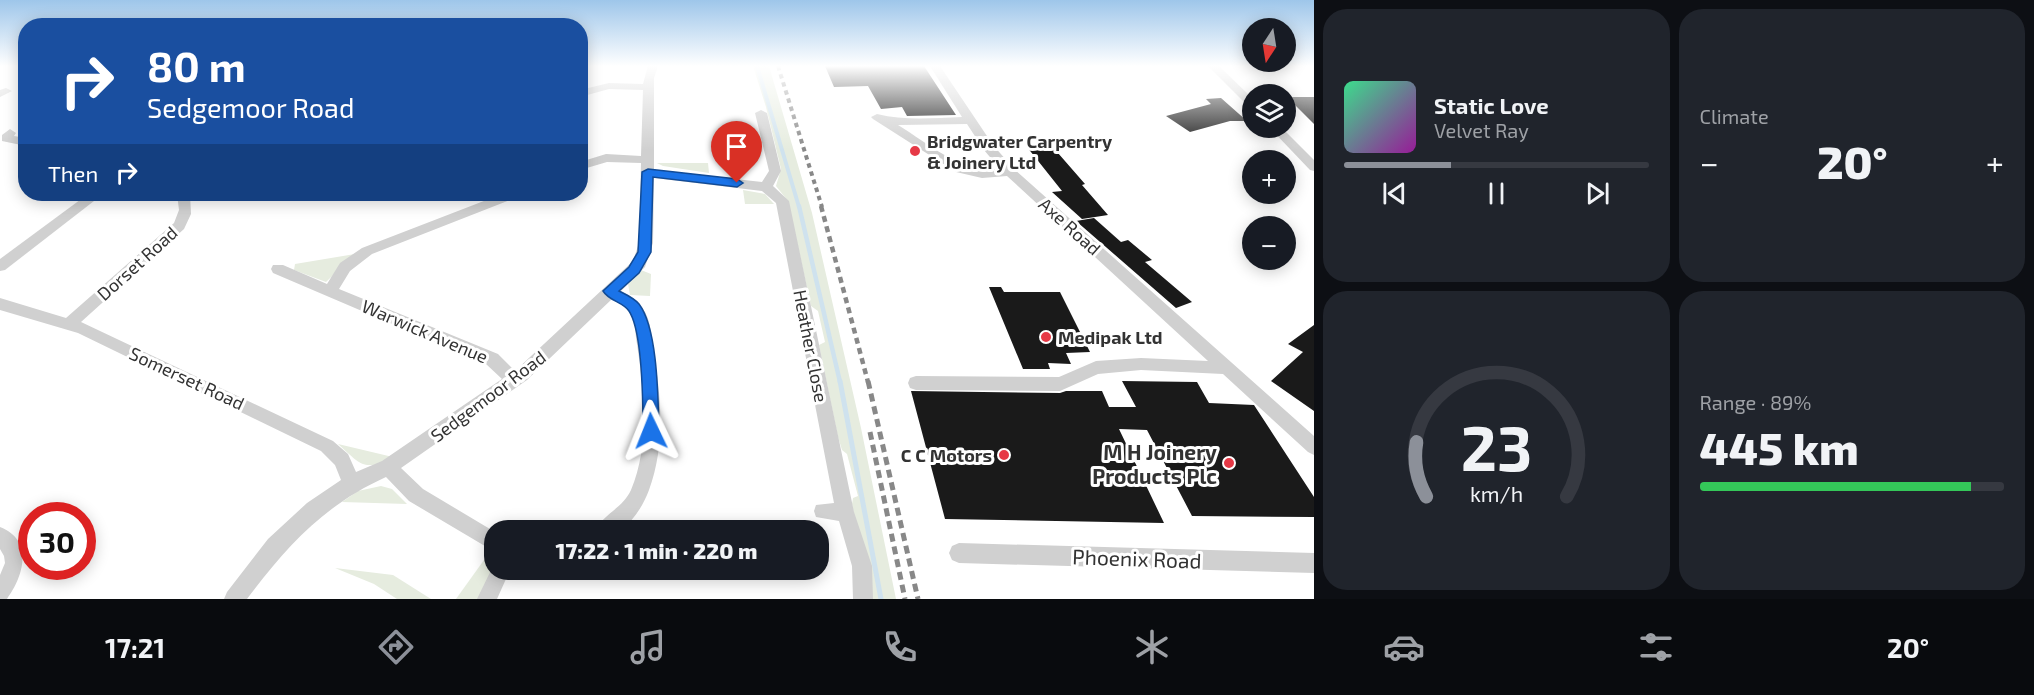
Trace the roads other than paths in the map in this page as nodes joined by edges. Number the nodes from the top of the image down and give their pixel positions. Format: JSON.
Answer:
{"nodes":[{"id":1,"x":649,"y":94,"type":"edge"},
{"id":2,"x":953,"y":94,"type":"edge"},
{"id":3,"x":761,"y":113,"type":"dead end"},
{"id":4,"x":970,"y":120,"type":"junction"},
{"id":5,"x":1286,"y":138,"type":"edge"},
{"id":6,"x":588,"y":164,"type":"edge"},
{"id":7,"x":648,"y":166,"type":"junction"},
{"id":8,"x":1314,"y":167,"type":"edge"},
{"id":9,"x":1010,"y":172,"type":"junction"},
{"id":10,"x":766,"y":188,"type":"junction"},
{"id":11,"x":87,"y":201,"type":"edge"},
{"id":12,"x":185,"y":201,"type":"edge"},
{"id":13,"x":496,"y":201,"type":"edge"},
{"id":14,"x":0,"y":266,"type":"edge"},
{"id":15,"x":278,"y":269,"type":"dead end"},
{"id":16,"x":330,"y":291,"type":"junction"},
{"id":17,"x":610,"y":291,"type":"junction"},
{"id":18,"x":0,"y":304,"type":"edge"},
{"id":19,"x":69,"y":324,"type":"junction"},
{"id":20,"x":1225,"y":368,"type":"junction"},
{"id":21,"x":514,"y":380,"type":"junction"},
{"id":22,"x":916,"y":383,"type":"dead end"},
{"id":23,"x":1314,"y":447,"type":"edge"},
{"id":24,"x":388,"y":467,"type":"junction"},
{"id":25,"x":352,"y":483,"type":"junction"},
{"id":26,"x":823,"y":511,"type":"dead end"},
{"id":27,"x":845,"y":512,"type":"junction"},
{"id":28,"x":620,"y":520,"type":"edge"},
{"id":29,"x":0,"y":536,"type":"edge"},
{"id":30,"x":484,"y":536,"type":"edge"},
{"id":31,"x":959,"y":553,"type":"dead end"},
{"id":32,"x":1314,"y":563,"type":"edge"},
{"id":33,"x":496,"y":580,"type":"edge"},
{"id":34,"x":0,"y":592,"type":"edge"},
{"id":35,"x":234,"y":599,"type":"edge"},
{"id":36,"x":487,"y":599,"type":"edge"},
{"id":37,"x":863,"y":599,"type":"edge"}],
"edges":[{"from":1,"to":7,"type":"street","name":"Sedgemoor Road"},
{"from":2,"to":4,"type":"street","name":"Axe Road"},
{"from":3,"to":10,"type":"street"},
{"from":4,"to":9,"type":"street","name":"Axe Road"},
{"from":4,"to":9,"type":"street"},
{"from":5,"to":8,"type":"street"},
{"from":6,"to":7,"type":"street"},
{"from":7,"to":10,"type":"street"},
{"from":7,"to":17,"type":"street","name":"Sedgemoor Road"},
{"from":9,"to":20,"type":"street","name":"Axe Road"},
{"from":10,"to":27,"type":"street","name":"Heather Close"},
{"from":11,"to":14,"type":"street"},
{"from":12,"to":19,"type":"street","name":"Dorset Road"},
{"from":13,"to":16,"type":"street"},
{"from":15,"to":16,"type":"street","name":"Warwick Avenue"},
{"from":16,"to":21,"type":"street","name":"Warwick Avenue"},
{"from":17,"to":21,"type":"street","name":"Sedgemoor Road"},
{"from":17,"to":28,"type":"street"},
{"from":18,"to":19,"type":"street","name":"Somerset Road"},
{"from":19,"to":25,"type":"street","name":"Somerset Road"},
{"from":20,"to":22,"type":"street"},
{"from":20,"to":23,"type":"street","name":"Axe Road"},
{"from":21,"to":24,"type":"street","name":"Sedgemoor Road"},
{"from":24,"to":25,"type":"street","name":"Sedgemoor Road"},
{"from":24,"to":30,"type":"street"},
{"from":25,"to":35,"type":"street","name":"Sedgemoor Road"},
{"from":26,"to":27,"type":"street"},
{"from":27,"to":37,"type":"street","name":"Heather Close"},
{"from":29,"to":34,"type":"street"},
{"from":31,"to":32,"type":"street","name":"Phoenix Road"},
{"from":33,"to":36,"type":"street"}]}
